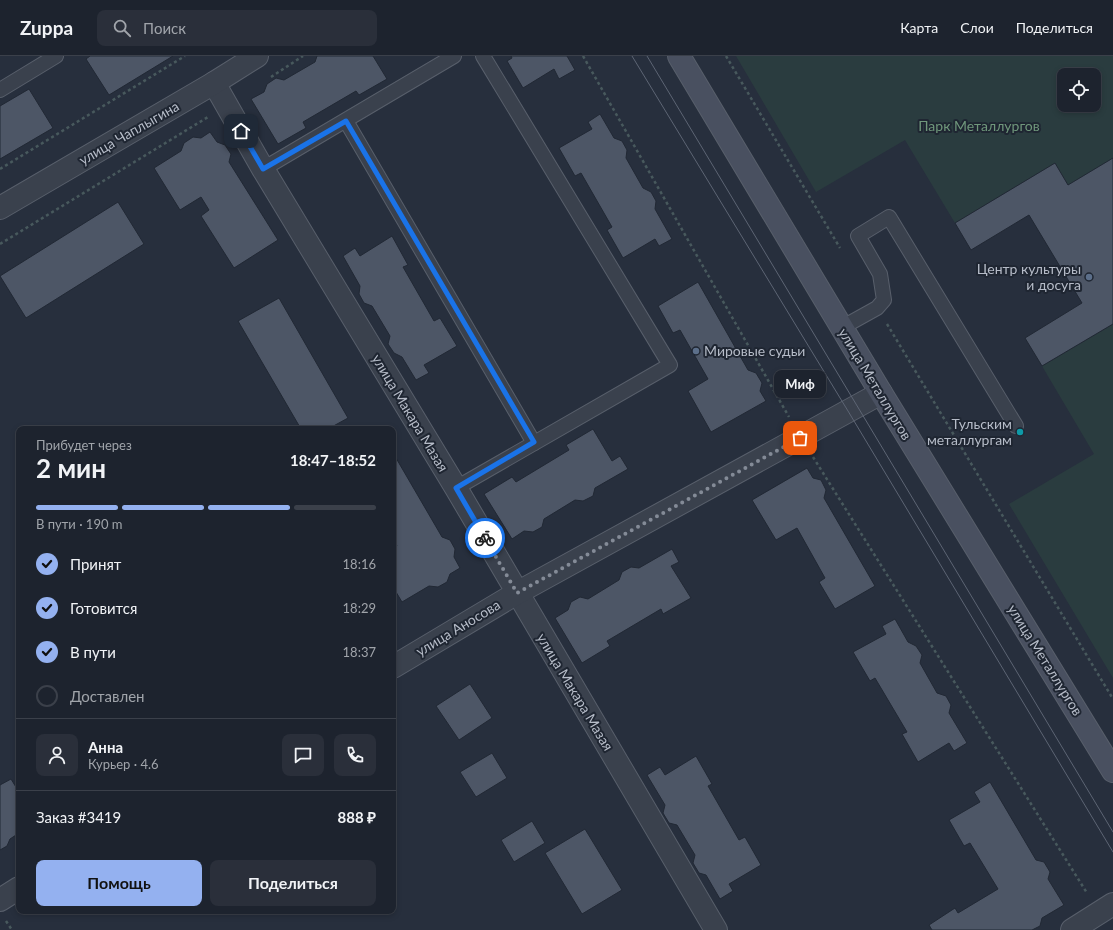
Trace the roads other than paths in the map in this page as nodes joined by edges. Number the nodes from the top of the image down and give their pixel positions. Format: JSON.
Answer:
{"nodes":[{"id":1,"x":56,"y":56,"type":"edge"},
{"id":2,"x":257,"y":56,"type":"edge"},
{"id":3,"x":454,"y":56,"type":"edge"},
{"id":4,"x":483,"y":56,"type":"edge"},
{"id":5,"x":679,"y":56,"type":"edge"},
{"id":6,"x":214,"y":83,"type":"junction"},
{"id":7,"x":0,"y":90,"type":"edge"},
{"id":8,"x":346,"y":121,"type":"junction"},
{"id":9,"x":263,"y":169,"type":"junction"},
{"id":10,"x":0,"y":208,"type":"edge"},
{"id":11,"x":841,"y":328,"type":"junction"},
{"id":12,"x":881,"y":393,"type":"junction"},
{"id":13,"x":1016,"y":426,"type":"dead end"},
{"id":14,"x":534,"y":442,"type":"junction"},
{"id":15,"x":456,"y":488,"type":"junction"},
{"id":16,"x":517,"y":593,"type":"junction"},
{"id":17,"x":396,"y":665,"type":"edge"},
{"id":18,"x":1113,"y":771,"type":"edge"},
{"id":19,"x":16,"y":890,"type":"edge"},
{"id":20,"x":0,"y":900,"type":"edge"},
{"id":21,"x":1106,"y":908,"type":"edge"},
{"id":22,"x":716,"y":930,"type":"edge"},
{"id":23,"x":1072,"y":930,"type":"edge"}],
"edges":[{"from":1,"to":7,"type":"lane"},
{"from":2,"to":6,"type":"street","name":"улица Чаплыгина"},
{"from":3,"to":8,"type":"lane"},
{"from":4,"to":14,"type":"lane"},
{"from":5,"to":11,"type":"main road","name":"улица Металлургов"},
{"from":6,"to":9,"type":"street","name":"улица Макара Мазая"},
{"from":6,"to":10,"type":"street","name":"улица Чаплыгина"},
{"from":8,"to":9,"type":"lane"},
{"from":8,"to":14,"type":"lane"},
{"from":9,"to":15,"type":"street","name":"улица Макара Мазая"},
{"from":11,"to":12,"type":"main road","name":"улица Металлургов"},
{"from":11,"to":13,"type":"lane"},
{"from":12,"to":16,"type":"street","name":"улица Аносова"},
{"from":12,"to":18,"type":"main road","name":"улица Металлургов"},
{"from":14,"to":15,"type":"lane"},
{"from":15,"to":16,"type":"street","name":"улица Макара Мазая"},
{"from":16,"to":17,"type":"street","name":"улица Аносова"},
{"from":16,"to":22,"type":"street","name":"улица Макара Мазая"},
{"from":19,"to":20,"type":"street"},
{"from":21,"to":23,"type":"street"}]}
